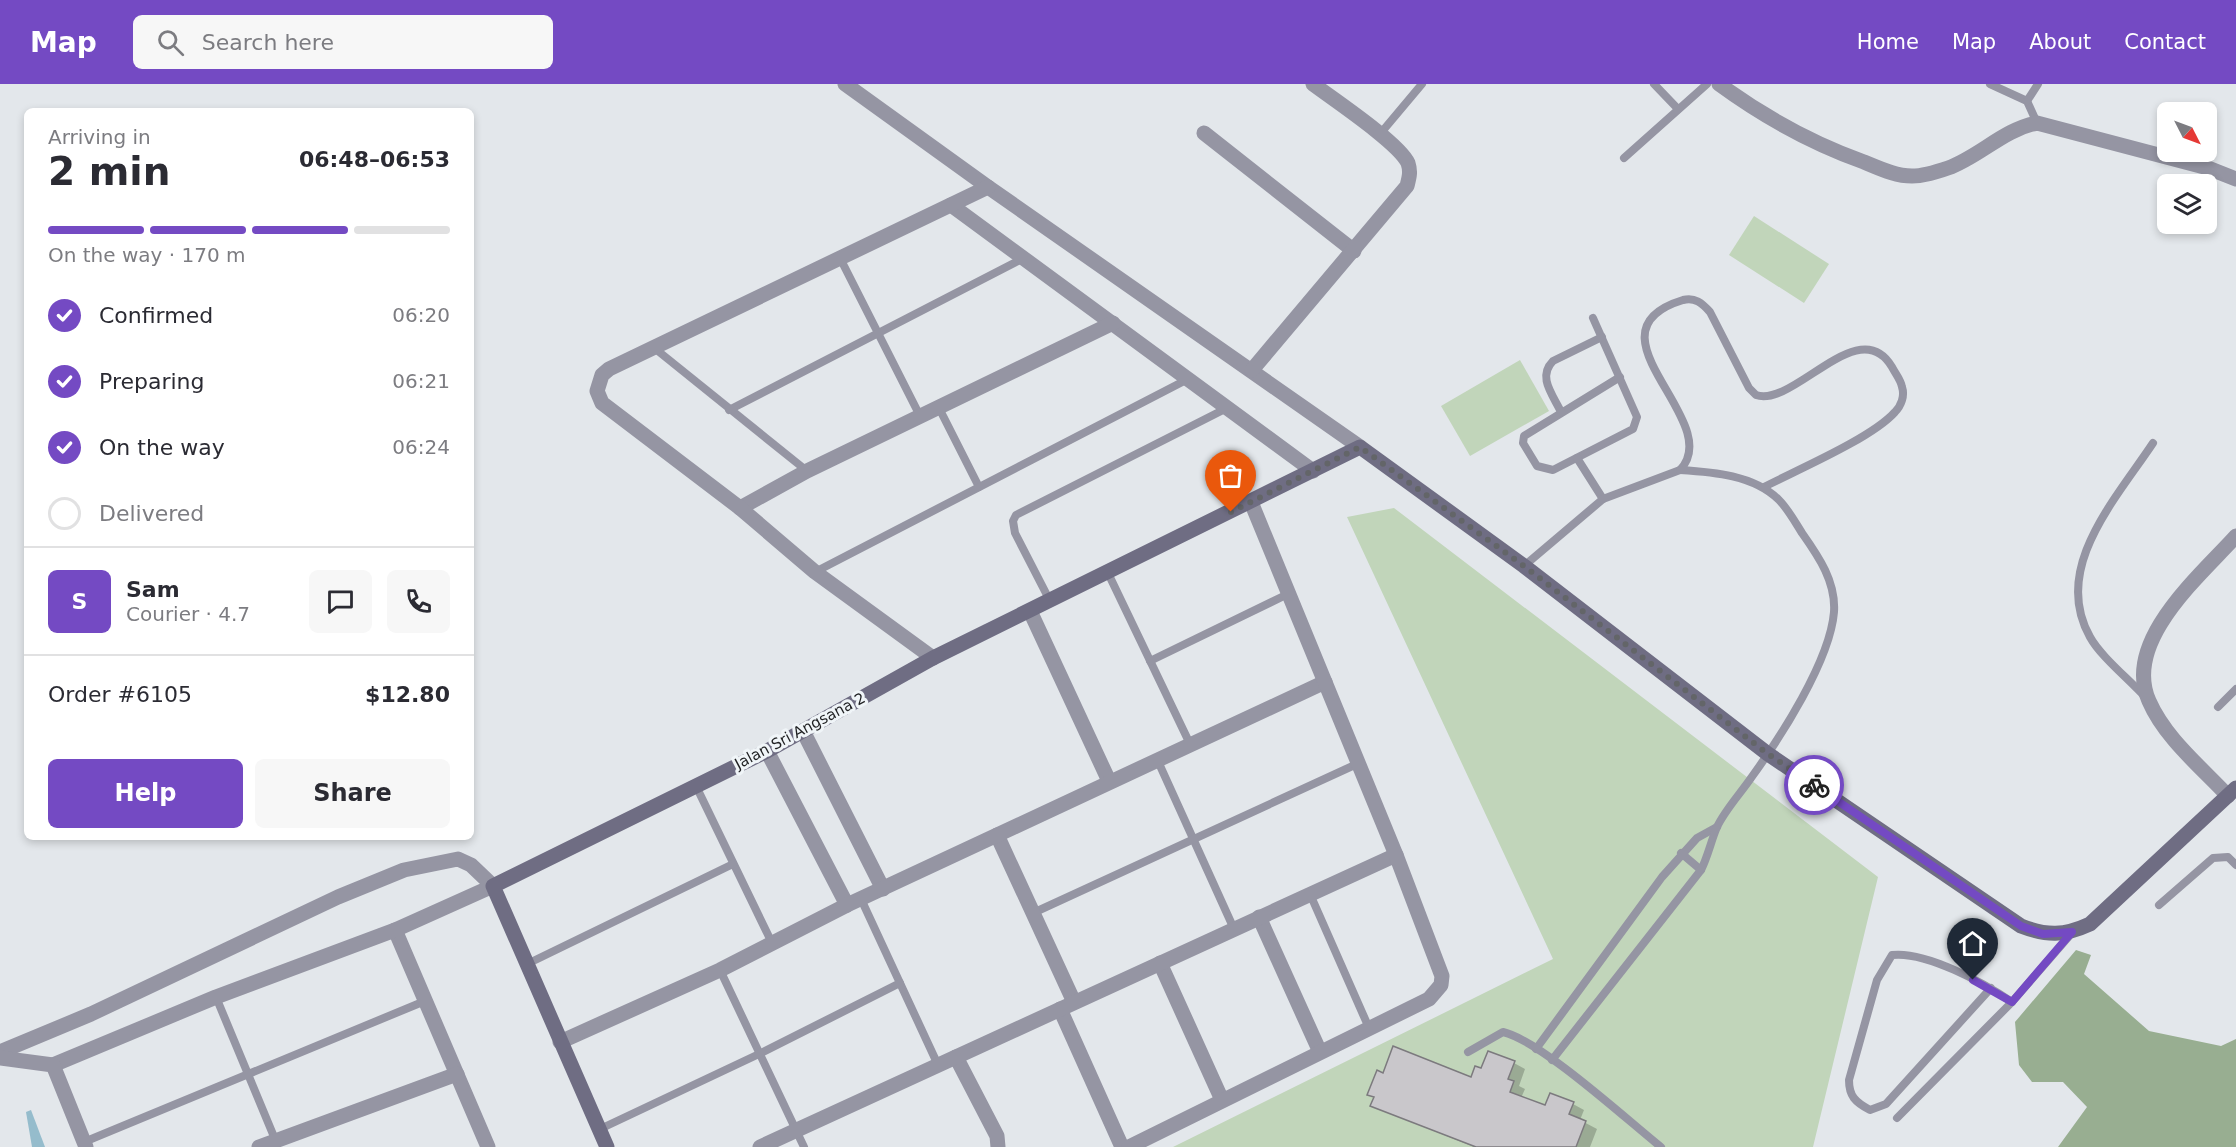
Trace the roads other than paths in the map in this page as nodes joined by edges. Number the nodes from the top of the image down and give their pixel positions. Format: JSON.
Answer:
{"nodes":[{"id":1,"x":845,"y":84,"type":"edge"},
{"id":2,"x":1312,"y":84,"type":"edge"},
{"id":3,"x":1422,"y":84,"type":"edge"},
{"id":4,"x":1654,"y":84,"type":"edge"},
{"id":5,"x":1707,"y":84,"type":"edge"},
{"id":6,"x":1719,"y":84,"type":"edge"},
{"id":7,"x":1990,"y":84,"type":"edge"},
{"id":8,"x":2038,"y":84,"type":"edge"},
{"id":9,"x":2026,"y":101,"type":"junction"},
{"id":10,"x":1678,"y":109,"type":"junction"},
{"id":11,"x":2037,"y":123,"type":"junction"},
{"id":12,"x":1204,"y":133,"type":"dead end"},
{"id":13,"x":1380,"y":135,"type":"junction"},
{"id":14,"x":1624,"y":158,"type":"dead end"},
{"id":15,"x":2236,"y":179,"type":"edge"},
{"id":16,"x":988,"y":187,"type":"junction"},
{"id":17,"x":951,"y":205,"type":"junction"},
{"id":18,"x":1354,"y":251,"type":"junction"},
{"id":19,"x":840,"y":258,"type":"junction"},
{"id":20,"x":1024,"y":258,"type":"junction"},
{"id":21,"x":1593,"y":318,"type":"dead end"},
{"id":22,"x":1113,"y":323,"type":"junction"},
{"id":23,"x":879,"y":334,"type":"junction"},
{"id":24,"x":1602,"y":337,"type":"junction"},
{"id":25,"x":652,"y":347,"type":"junction"},
{"id":26,"x":1252,"y":370,"type":"junction"},
{"id":27,"x":1620,"y":376,"type":"junction"},
{"id":28,"x":1191,"y":378,"type":"junction"},
{"id":29,"x":1229,"y":407,"type":"junction"},
{"id":30,"x":939,"y":408,"type":"junction"},
{"id":31,"x":729,"y":410,"type":"junction"},
{"id":32,"x":1561,"y":412,"type":"junction"},
{"id":33,"x":920,"y":416,"type":"junction"},
{"id":34,"x":2152,"y":443,"type":"dead end"},
{"id":35,"x":1360,"y":447,"type":"junction"},
{"id":36,"x":1577,"y":458,"type":"junction"},
{"id":37,"x":1680,"y":470,"type":"junction"},
{"id":38,"x":807,"y":471,"type":"junction"},
{"id":39,"x":1313,"y":471,"type":"junction"},
{"id":40,"x":1764,"y":487,"type":"junction"},
{"id":41,"x":980,"y":488,"type":"junction"},
{"id":42,"x":1603,"y":499,"type":"junction"},
{"id":43,"x":1251,"y":502,"type":"junction"},
{"id":44,"x":740,"y":508,"type":"junction"},
{"id":45,"x":2236,"y":536,"type":"edge"},
{"id":46,"x":1524,"y":566,"type":"junction"},
{"id":47,"x":815,"y":572,"type":"junction"},
{"id":48,"x":1108,"y":573,"type":"junction"},
{"id":49,"x":1290,"y":593,"type":"junction"},
{"id":50,"x":1050,"y":601,"type":"junction"},
{"id":51,"x":1030,"y":611,"type":"junction"},
{"id":52,"x":933,"y":658,"type":"junction"},
{"id":53,"x":1150,"y":661,"type":"junction"},
{"id":54,"x":1325,"y":682,"type":"junction"},
{"id":55,"x":2236,"y":689,"type":"edge"},
{"id":56,"x":2149,"y":700,"type":"junction"},
{"id":57,"x":2218,"y":707,"type":"dead end"},
{"id":58,"x":803,"y":730,"type":"junction"},
{"id":59,"x":1190,"y":744,"type":"junction"},
{"id":60,"x":767,"y":751,"type":"junction"},
{"id":61,"x":1768,"y":754,"type":"junction"},
{"id":62,"x":1157,"y":759,"type":"junction"},
{"id":63,"x":1359,"y":764,"type":"junction"},
{"id":64,"x":1109,"y":781,"type":"junction"},
{"id":65,"x":696,"y":786,"type":"junction"},
{"id":66,"x":2232,"y":792,"type":"edge"},
{"id":67,"x":1717,"y":827,"type":"junction"},
{"id":68,"x":997,"y":835,"type":"junction"},
{"id":69,"x":1193,"y":839,"type":"junction"},
{"id":70,"x":1681,"y":853,"type":"junction"},
{"id":71,"x":1396,"y":855,"type":"junction"},
{"id":72,"x":734,"y":864,"type":"junction"},
{"id":73,"x":2236,"y":865,"type":"edge"},
{"id":74,"x":1701,"y":870,"type":"junction"},
{"id":75,"x":493,"y":886,"type":"junction"},
{"id":76,"x":883,"y":889,"type":"junction"},
{"id":77,"x":1310,"y":894,"type":"junction"},
{"id":78,"x":854,"y":902,"type":"junction"},
{"id":79,"x":2159,"y":905,"type":"dead end"},
{"id":80,"x":1033,"y":913,"type":"junction"},
{"id":81,"x":1259,"y":917,"type":"junction"},
{"id":82,"x":1234,"y":929,"type":"junction"},
{"id":83,"x":395,"y":930,"type":"junction"},
{"id":84,"x":2072,"y":932,"type":"junction"},
{"id":85,"x":772,"y":943,"type":"junction"},
{"id":86,"x":1160,"y":963,"type":"junction"},
{"id":87,"x":527,"y":964,"type":"junction"},
{"id":88,"x":720,"y":970,"type":"junction"},
{"id":89,"x":900,"y":983,"type":"junction"},
{"id":90,"x":1991,"y":988,"type":"junction"},
{"id":91,"x":216,"y":997,"type":"junction"},
{"id":92,"x":425,"y":1001,"type":"junction"},
{"id":93,"x":2012,"y":1002,"type":"junction"},
{"id":94,"x":1067,"y":1006,"type":"junction"},
{"id":95,"x":1369,"y":1028,"type":"junction"},
{"id":96,"x":560,"y":1042,"type":"junction"},
{"id":97,"x":1536,"y":1049,"type":"junction"},
{"id":98,"x":0,"y":1052,"type":"edge"},
{"id":99,"x":1320,"y":1052,"type":"junction"},
{"id":100,"x":1468,"y":1053,"type":"dead end"},
{"id":101,"x":759,"y":1054,"type":"junction"},
{"id":102,"x":956,"y":1057,"type":"junction"},
{"id":103,"x":0,"y":1058,"type":"edge"},
{"id":104,"x":1552,"y":1060,"type":"junction"},
{"id":105,"x":53,"y":1065,"type":"junction"},
{"id":106,"x":938,"y":1065,"type":"junction"},
{"id":107,"x":248,"y":1074,"type":"junction"},
{"id":108,"x":457,"y":1074,"type":"junction"},
{"id":109,"x":1222,"y":1100,"type":"junction"},
{"id":110,"x":1897,"y":1118,"type":"dead end"},
{"id":111,"x":600,"y":1129,"type":"junction"},
{"id":112,"x":795,"y":1131,"type":"junction"},
{"id":113,"x":277,"y":1144,"type":"edge"},
{"id":114,"x":85,"y":1145,"type":"edge"},
{"id":115,"x":259,"y":1147,"type":"edge"},
{"id":116,"x":488,"y":1147,"type":"edge"},
{"id":117,"x":607,"y":1147,"type":"edge"},
{"id":118,"x":760,"y":1147,"type":"edge"},
{"id":119,"x":804,"y":1147,"type":"edge"},
{"id":120,"x":998,"y":1147,"type":"edge"},
{"id":121,"x":1122,"y":1147,"type":"edge"},
{"id":122,"x":1129,"y":1147,"type":"edge"},
{"id":123,"x":1661,"y":1147,"type":"edge"}],
"edges":[{"from":1,"to":16,"type":"street"},
{"from":2,"to":13,"type":"street"},
{"from":3,"to":13,"type":"lane"},
{"from":4,"to":10,"type":"lane"},
{"from":5,"to":10,"type":"lane"},
{"from":6,"to":11,"type":"street"},
{"from":7,"to":9,"type":"lane"},
{"from":8,"to":9,"type":"lane"},
{"from":9,"to":11,"type":"lane"},
{"from":10,"to":14,"type":"lane"},
{"from":11,"to":15,"type":"street"},
{"from":12,"to":18,"type":"street"},
{"from":13,"to":18,"type":"street"},
{"from":16,"to":17,"type":"street"},
{"from":16,"to":26,"type":"street"},
{"from":17,"to":19,"type":"street"},
{"from":17,"to":20,"type":"street"},
{"from":18,"to":26,"type":"street"},
{"from":19,"to":23,"type":"lane"},
{"from":19,"to":25,"type":"street"},
{"from":20,"to":22,"type":"street"},
{"from":20,"to":23,"type":"lane"},
{"from":21,"to":24,"type":"lane"},
{"from":22,"to":28,"type":"street"},
{"from":22,"to":30,"type":"street"},
{"from":23,"to":31,"type":"lane"},
{"from":23,"to":33,"type":"lane"},
{"from":24,"to":27,"type":"lane"},
{"from":24,"to":32,"type":"lane"},
{"from":25,"to":31,"type":"lane"},
{"from":25,"to":44,"type":"street"},
{"from":26,"to":35,"type":"street"},
{"from":27,"to":32,"type":"lane"},
{"from":27,"to":36,"type":"lane"},
{"from":28,"to":29,"type":"street"},
{"from":28,"to":41,"type":"lane"},
{"from":29,"to":39,"type":"street"},
{"from":29,"to":50,"type":"lane"},
{"from":30,"to":33,"type":"street"},
{"from":30,"to":41,"type":"lane"},
{"from":31,"to":38,"type":"lane"},
{"from":32,"to":36,"type":"lane"},
{"from":33,"to":38,"type":"street"},
{"from":34,"to":56,"type":"lane"},
{"from":35,"to":39,"type":"street","name":"Jalan Sri Angsana 2"},
{"from":35,"to":46,"type":"street"},
{"from":36,"to":42,"type":"lane"},
{"from":37,"to":40,"type":"lane"},
{"from":37,"to":40,"type":"lane"},
{"from":37,"to":42,"type":"lane"},
{"from":38,"to":44,"type":"street"},
{"from":39,"to":43,"type":"street","name":"Jalan Sri Angsana 2"},
{"from":40,"to":61,"type":"lane"},
{"from":41,"to":47,"type":"lane"},
{"from":42,"to":46,"type":"lane"},
{"from":43,"to":48,"type":"street","name":"Jalan Sri Angsana 2"},
{"from":43,"to":49,"type":"street"},
{"from":44,"to":47,"type":"street"},
{"from":45,"to":56,"type":"street"},
{"from":46,"to":61,"type":"street"},
{"from":47,"to":52,"type":"street"},
{"from":48,"to":50,"type":"street","name":"Jalan Sri Angsana 2"},
{"from":48,"to":53,"type":"lane"},
{"from":49,"to":53,"type":"lane"},
{"from":49,"to":54,"type":"street"},
{"from":50,"to":51,"type":"street","name":"Jalan Sri Angsana 2"},
{"from":51,"to":52,"type":"street","name":"Jalan Sri Angsana 2"},
{"from":51,"to":64,"type":"street"},
{"from":52,"to":58,"type":"street","name":"Jalan Sri Angsana 2"},
{"from":53,"to":59,"type":"lane"},
{"from":54,"to":59,"type":"street"},
{"from":54,"to":63,"type":"street"},
{"from":55,"to":57,"type":"lane"},
{"from":56,"to":66,"type":"street"},
{"from":58,"to":60,"type":"street","name":"Jalan Sri Angsana 2"},
{"from":58,"to":76,"type":"street"},
{"from":59,"to":62,"type":"street"},
{"from":60,"to":65,"type":"street","name":"Jalan Sri Angsana 2"},
{"from":60,"to":78,"type":"street"},
{"from":61,"to":67,"type":"lane"},
{"from":61,"to":84,"type":"street"},
{"from":62,"to":64,"type":"street"},
{"from":62,"to":69,"type":"lane"},
{"from":63,"to":69,"type":"lane"},
{"from":63,"to":71,"type":"street"},
{"from":64,"to":68,"type":"street"},
{"from":65,"to":72,"type":"lane"},
{"from":65,"to":75,"type":"street","name":"Jalan Sri Angsana 2"},
{"from":66,"to":84,"type":"street"},
{"from":67,"to":70,"type":"lane"},
{"from":67,"to":74,"type":"lane"},
{"from":68,"to":76,"type":"street"},
{"from":68,"to":80,"type":"street"},
{"from":69,"to":80,"type":"lane"},
{"from":69,"to":82,"type":"lane"},
{"from":70,"to":74,"type":"lane"},
{"from":70,"to":97,"type":"lane"},
{"from":71,"to":77,"type":"street"},
{"from":71,"to":95,"type":"street"},
{"from":72,"to":85,"type":"lane"},
{"from":72,"to":87,"type":"lane"},
{"from":73,"to":79,"type":"lane"},
{"from":74,"to":104,"type":"lane"},
{"from":75,"to":83,"type":"street"},
{"from":75,"to":87,"type":"street"},
{"from":75,"to":98,"type":"street"},
{"from":76,"to":78,"type":"street"},
{"from":77,"to":81,"type":"street"},
{"from":77,"to":95,"type":"lane"},
{"from":78,"to":85,"type":"street"},
{"from":78,"to":89,"type":"lane"},
{"from":80,"to":94,"type":"street"},
{"from":81,"to":82,"type":"street"},
{"from":81,"to":99,"type":"street"},
{"from":82,"to":86,"type":"street"},
{"from":83,"to":91,"type":"street"},
{"from":83,"to":92,"type":"street"},
{"from":84,"to":93,"type":"lane"},
{"from":85,"to":88,"type":"street"},
{"from":86,"to":94,"type":"street"},
{"from":86,"to":109,"type":"street"},
{"from":87,"to":96,"type":"street"},
{"from":88,"to":96,"type":"street"},
{"from":88,"to":101,"type":"lane"},
{"from":89,"to":101,"type":"lane"},
{"from":89,"to":106,"type":"lane"},
{"from":90,"to":90,"type":"lane"},
{"from":90,"to":93,"type":"lane"},
{"from":91,"to":105,"type":"street"},
{"from":91,"to":107,"type":"lane"},
{"from":92,"to":107,"type":"lane"},
{"from":92,"to":108,"type":"street"},
{"from":93,"to":110,"type":"lane"},
{"from":94,"to":102,"type":"street"},
{"from":94,"to":121,"type":"street"},
{"from":95,"to":99,"type":"street"},
{"from":96,"to":111,"type":"street"},
{"from":97,"to":100,"type":"lane"},
{"from":97,"to":104,"type":"lane"},
{"from":99,"to":109,"type":"street"},
{"from":101,"to":111,"type":"lane"},
{"from":101,"to":112,"type":"lane"},
{"from":102,"to":106,"type":"street"},
{"from":102,"to":120,"type":"street"},
{"from":103,"to":105,"type":"street"},
{"from":104,"to":123,"type":"lane"},
{"from":105,"to":114,"type":"street"},
{"from":106,"to":112,"type":"street"},
{"from":107,"to":113,"type":"lane"},
{"from":107,"to":114,"type":"lane"},
{"from":108,"to":113,"type":"street"},
{"from":108,"to":116,"type":"street"},
{"from":109,"to":122,"type":"street"},
{"from":111,"to":117,"type":"street"},
{"from":112,"to":118,"type":"street"},
{"from":112,"to":119,"type":"lane"},
{"from":113,"to":115,"type":"street"}]}
